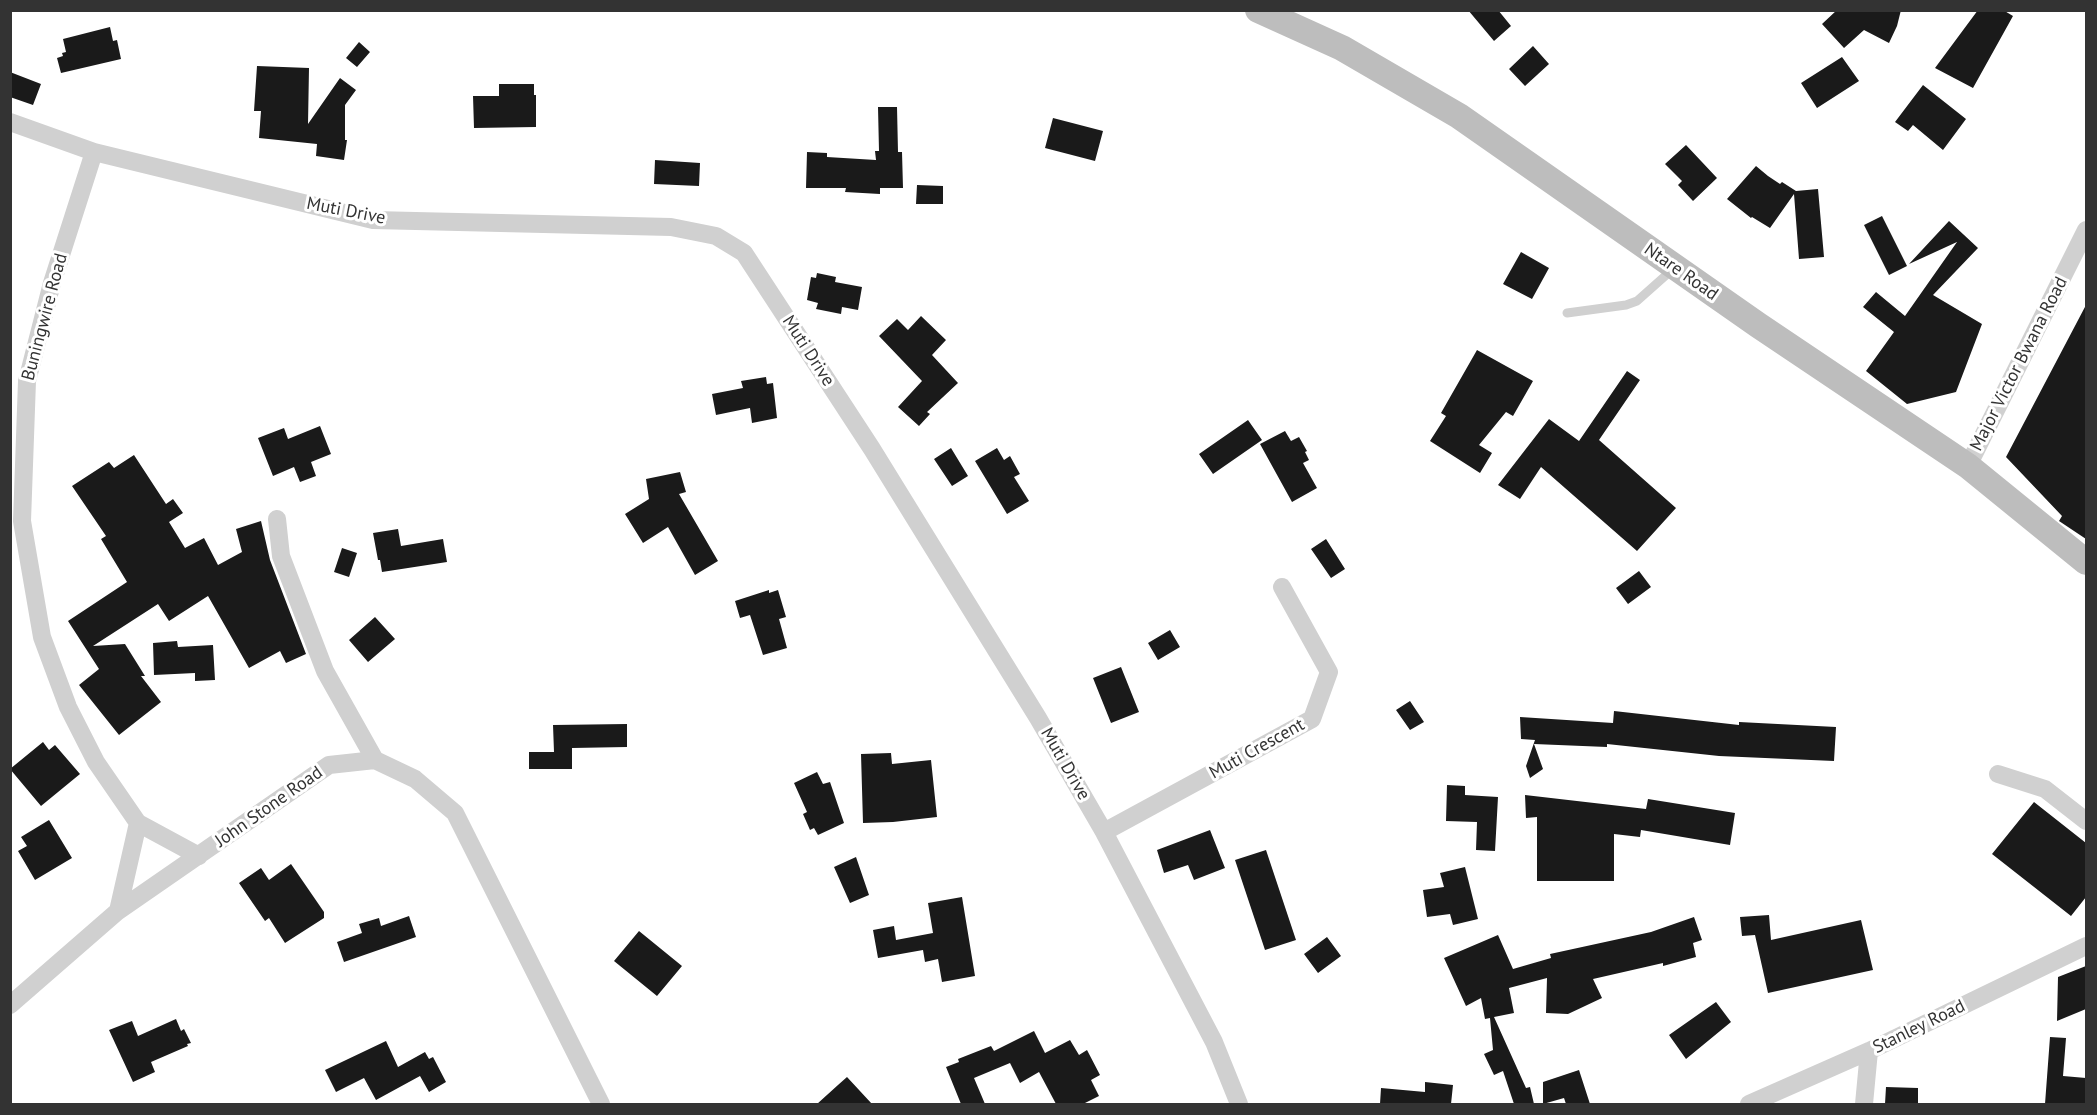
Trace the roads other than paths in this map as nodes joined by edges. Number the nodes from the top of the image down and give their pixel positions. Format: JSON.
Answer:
{"nodes":[{"id":1,"x":1258,"y":10,"type":"edge"},
{"id":2,"x":10,"y":122,"type":"edge"},
{"id":3,"x":94,"y":152,"type":"junction"},
{"id":4,"x":2086,"y":230,"type":"edge"},
{"id":5,"x":1674,"y":267,"type":"junction"},
{"id":6,"x":1567,"y":313,"type":"dead end"},
{"id":7,"x":1968,"y":466,"type":"junction"},
{"id":8,"x":277,"y":519,"type":"dead end"},
{"id":9,"x":16,"y":524,"type":"edge"},
{"id":10,"x":2086,"y":562,"type":"edge"},
{"id":11,"x":1282,"y":587,"type":"dead end"},
{"id":12,"x":375,"y":760,"type":"junction"},
{"id":13,"x":1998,"y":774,"type":"dead end"},
{"id":14,"x":2086,"y":821,"type":"edge"},
{"id":15,"x":138,"y":824,"type":"junction"},
{"id":16,"x":1104,"y":832,"type":"junction"},
{"id":17,"x":199,"y":856,"type":"junction"},
{"id":18,"x":118,"y":911,"type":"junction"},
{"id":19,"x":2086,"y":946,"type":"edge"},
{"id":20,"x":10,"y":1005,"type":"edge"},
{"id":21,"x":1869,"y":1051,"type":"junction"},
{"id":22,"x":600,"y":1104,"type":"edge"},
{"id":23,"x":1239,"y":1104,"type":"edge"},
{"id":24,"x":1749,"y":1104,"type":"edge"},
{"id":25,"x":1864,"y":1104,"type":"edge"}],
"edges":[{"from":1,"to":5,"type":"main road","name":"Ntare Road"},
{"from":2,"to":3,"type":"street","name":"Muti Drive"},
{"from":3,"to":9,"type":"street","name":"Buningwire Road"},
{"from":3,"to":16,"type":"street","name":"Muti Drive"},
{"from":4,"to":7,"type":"street","name":"Major Victor Bwana Road"},
{"from":5,"to":6,"type":"lane"},
{"from":5,"to":7,"type":"main road","name":"Ntare Road"},
{"from":7,"to":10,"type":"main road","name":"Ntare Road"},
{"from":8,"to":12,"type":"street"},
{"from":9,"to":15,"type":"street","name":"Buningwire Road"},
{"from":11,"to":16,"type":"street","name":"Muti Crescent"},
{"from":12,"to":17,"type":"street","name":"John Stone Road"},
{"from":12,"to":22,"type":"street"},
{"from":13,"to":14,"type":"street"},
{"from":15,"to":17,"type":"street","name":"Buningwire Road"},
{"from":15,"to":18,"type":"street"},
{"from":16,"to":23,"type":"street","name":"Muti Drive"},
{"from":17,"to":18,"type":"street","name":"John Stone Road"},
{"from":18,"to":20,"type":"street","name":"John Stone Road"},
{"from":19,"to":21,"type":"street","name":"Stanley Road"},
{"from":21,"to":24,"type":"street","name":"Stanley Road"},
{"from":21,"to":25,"type":"street"}]}
